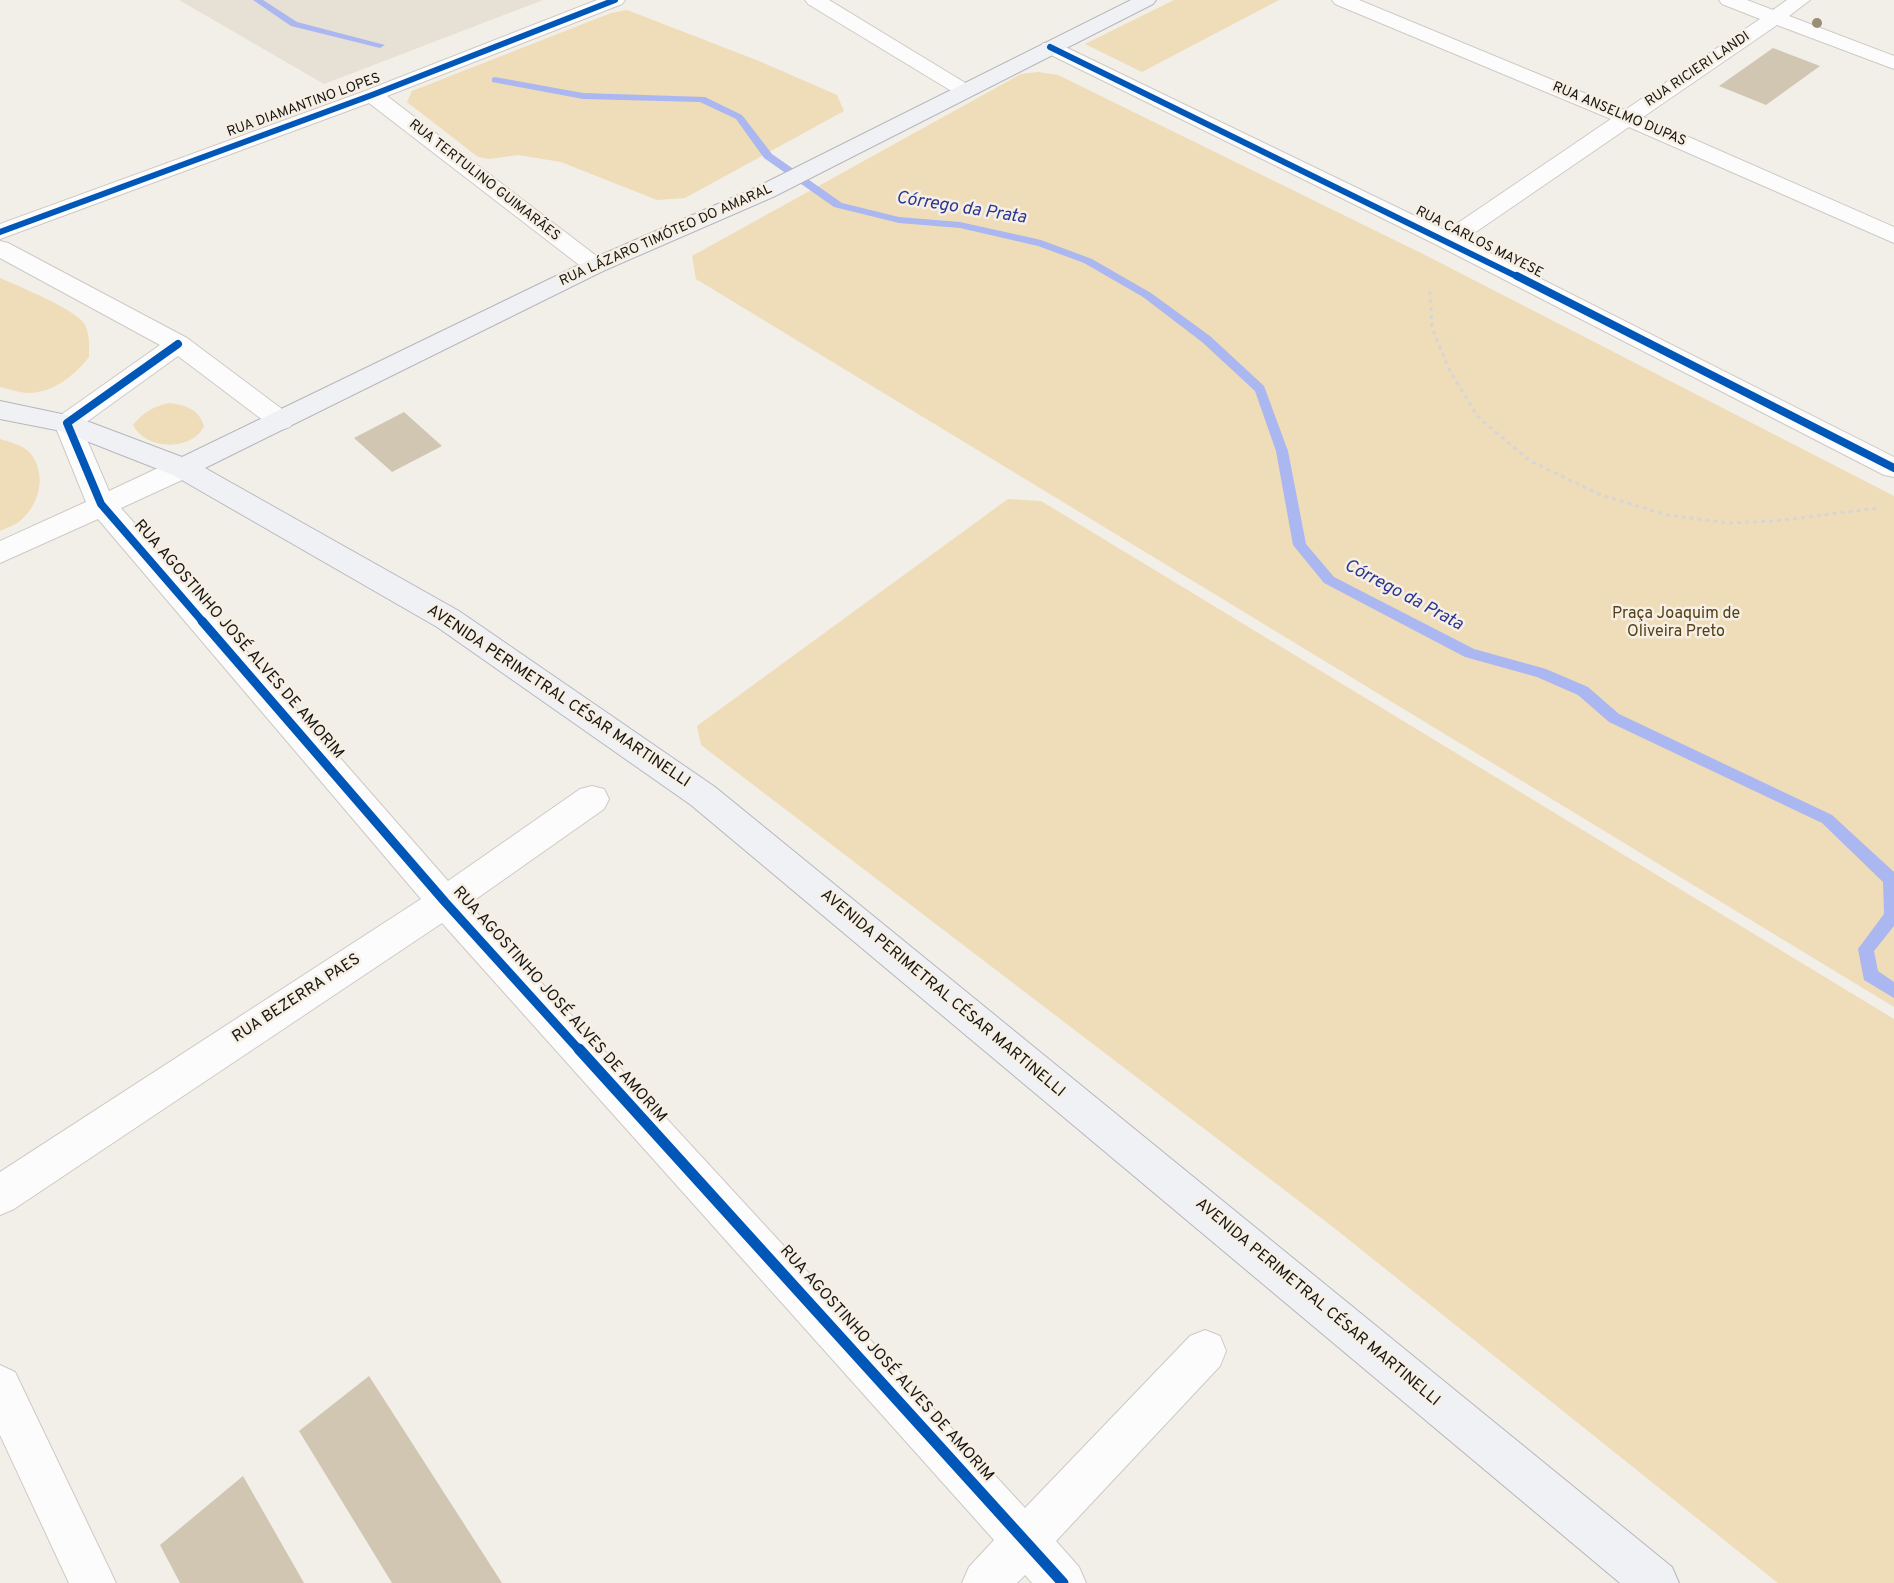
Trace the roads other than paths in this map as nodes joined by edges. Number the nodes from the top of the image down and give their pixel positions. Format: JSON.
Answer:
{"nodes":[{"id":1,"x":615,"y":0,"type":"edge"},
{"id":2,"x":816,"y":0,"type":"edge"},
{"id":3,"x":1146,"y":0,"type":"edge"},
{"id":4,"x":1342,"y":0,"type":"edge"},
{"id":5,"x":1729,"y":0,"type":"edge"},
{"id":6,"x":1800,"y":0,"type":"edge"},
{"id":7,"x":1776,"y":18,"type":"junction"},
{"id":8,"x":1050,"y":47,"type":"junction"},
{"id":9,"x":1894,"y":63,"type":"edge"},
{"id":10,"x":965,"y":91,"type":"junction"},
{"id":11,"x":372,"y":95,"type":"junction"},
{"id":12,"x":1627,"y":118,"type":"junction"},
{"id":13,"x":0,"y":232,"type":"edge"},
{"id":14,"x":1894,"y":236,"type":"edge"},
{"id":15,"x":1447,"y":241,"type":"junction"},
{"id":16,"x":0,"y":248,"type":"edge"},
{"id":17,"x":595,"y":266,"type":"junction"},
{"id":18,"x":178,"y":344,"type":"junction"},
{"id":19,"x":0,"y":410,"type":"edge"},
{"id":20,"x":281,"y":421,"type":"junction"},
{"id":21,"x":67,"y":423,"type":"junction"},
{"id":22,"x":183,"y":468,"type":"junction"},
{"id":23,"x":1894,"y":468,"type":"edge"},
{"id":24,"x":101,"y":504,"type":"junction"},
{"id":25,"x":0,"y":553,"type":"edge"},
{"id":26,"x":592,"y":799,"type":"dead end"},
{"id":27,"x":445,"y":902,"type":"junction"},
{"id":28,"x":0,"y":1195,"type":"edge"},
{"id":29,"x":1204,"y":1351,"type":"dead end"},
{"id":30,"x":0,"y":1387,"type":"edge"},
{"id":31,"x":1025,"y":1540,"type":"junction"},
{"id":32,"x":93,"y":1583,"type":"edge"},
{"id":33,"x":985,"y":1583,"type":"edge"},
{"id":34,"x":1063,"y":1583,"type":"edge"},
{"id":35,"x":1656,"y":1583,"type":"edge"}],
"edges":[{"from":1,"to":11,"type":"street","name":"RUA DIAMANTINO LOPES"},
{"from":2,"to":10,"type":"street"},
{"from":3,"to":8,"type":"main road","name":"RUA LÁZARO TIMÓTEO DO AMARAL"},
{"from":4,"to":12,"type":"street","name":"RUA ANSELMO DUPAS"},
{"from":5,"to":7,"type":"street"},
{"from":6,"to":7,"type":"street","name":"RUA RICIERI LANDI"},
{"from":7,"to":9,"type":"street"},
{"from":7,"to":12,"type":"street","name":"RUA RICIERI LANDI"},
{"from":8,"to":10,"type":"main road","name":"RUA LÁZARO TIMÓTEO DO AMARAL"},
{"from":8,"to":15,"type":"street","name":"RUA CARLOS MAYESE"},
{"from":10,"to":17,"type":"main road","name":"RUA LÁZARO TIMÓTEO DO AMARAL"},
{"from":11,"to":13,"type":"street","name":"RUA DIAMANTINO LOPES"},
{"from":11,"to":17,"type":"street","name":"RUA TERTULINO GUIMARÃES"},
{"from":12,"to":14,"type":"street","name":"RUA ANSELMO DUPAS"},
{"from":12,"to":15,"type":"street","name":"RUA RICIERI LANDI"},
{"from":15,"to":23,"type":"street","name":"RUA CARLOS MAYESE"},
{"from":16,"to":18,"type":"street"},
{"from":17,"to":20,"type":"main road","name":"RUA LÁZARO TIMÓTEO DO AMARAL"},
{"from":18,"to":20,"type":"street"},
{"from":18,"to":21,"type":"street"},
{"from":19,"to":21,"type":"main road","name":"AVENIDA PERIMETRAL CÉSAR MARTINELLI"},
{"from":20,"to":22,"type":"main road","name":"RUA LÁZARO TIMÓTEO DO AMARAL"},
{"from":21,"to":22,"type":"main road","name":"AVENIDA PERIMETRAL CÉSAR MARTINELLI"},
{"from":21,"to":24,"type":"street","name":"RUA AGOSTINHO JOSÉ ALVES DE AMORIM"},
{"from":22,"to":24,"type":"street"},
{"from":22,"to":35,"type":"main road","name":"AVENIDA PERIMETRAL CÉSAR MARTINELLI"},
{"from":24,"to":25,"type":"street"},
{"from":24,"to":27,"type":"street","name":"RUA AGOSTINHO JOSÉ ALVES DE AMORIM"},
{"from":26,"to":27,"type":"street","name":"RUA BEZERRA PAES"},
{"from":27,"to":28,"type":"street","name":"RUA BEZERRA PAES"},
{"from":27,"to":31,"type":"street","name":"RUA AGOSTINHO JOSÉ ALVES DE AMORIM"},
{"from":29,"to":31,"type":"street"},
{"from":30,"to":32,"type":"street"},
{"from":31,"to":33,"type":"street"},
{"from":31,"to":34,"type":"street","name":"RUA AGOSTINHO JOSÉ ALVES DE AMORIM"}]}
